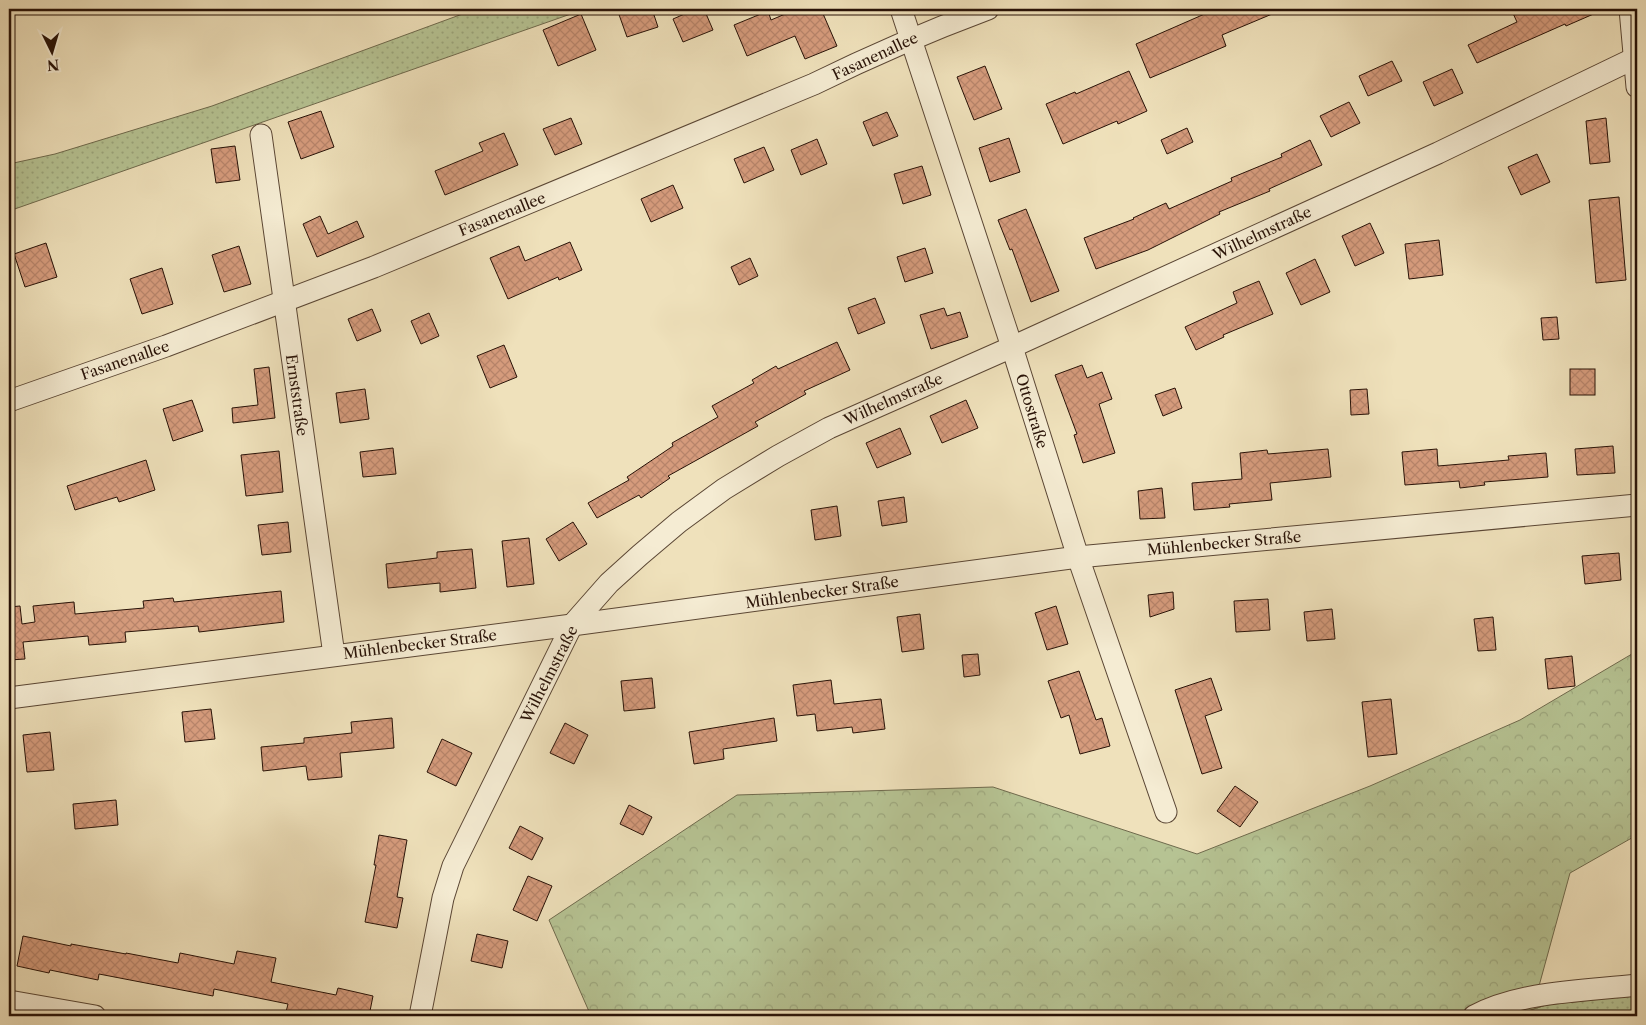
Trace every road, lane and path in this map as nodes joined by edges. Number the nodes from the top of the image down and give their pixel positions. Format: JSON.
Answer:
{"nodes":[{"id":1,"x":901,"y":9,"type":"edge"},
{"id":2,"x":988,"y":9,"type":"edge"},
{"id":3,"x":1630,"y":9,"type":"edge"},
{"id":4,"x":911,"y":39,"type":"junction"},
{"id":5,"x":1636,"y":58,"type":"edge"},
{"id":6,"x":1637,"y":88,"type":"edge"},
{"id":7,"x":261,"y":135,"type":"dead end"},
{"id":8,"x":284,"y":301,"type":"junction"},
{"id":9,"x":1012,"y":347,"type":"junction"},
{"id":10,"x":9,"y":401,"type":"edge"},
{"id":11,"x":1637,"y":505,"type":"edge"},
{"id":12,"x":1078,"y":557,"type":"junction"},
{"id":13,"x":572,"y":625,"type":"junction"},
{"id":14,"x":334,"y":655,"type":"junction"},
{"id":15,"x":9,"y":698,"type":"edge"},
{"id":16,"x":1166,"y":812,"type":"dead end"},
{"id":17,"x":1637,"y":985,"type":"edge"},
{"id":18,"x":9,"y":1001,"type":"edge"},
{"id":19,"x":95,"y":1016,"type":"edge"},
{"id":20,"x":420,"y":1016,"type":"edge"},
{"id":21,"x":1474,"y":1016,"type":"edge"}],
"edges":[{"from":1,"to":4,"type":"street","name":"Ottostraße"},
{"from":2,"to":4,"type":"street","name":"Fasanenallee"},
{"from":3,"to":5,"type":"street"},
{"from":4,"to":8,"type":"street","name":"Fasanenallee"},
{"from":4,"to":9,"type":"street","name":"Ottostraße"},
{"from":5,"to":6,"type":"street"},
{"from":5,"to":9,"type":"street","name":"Wilhelmstraße"},
{"from":7,"to":8,"type":"street","name":"Ernststraße"},
{"from":8,"to":10,"type":"street","name":"Fasanenallee"},
{"from":8,"to":14,"type":"street","name":"Ernststraße"},
{"from":9,"to":12,"type":"street","name":"Ottostraße"},
{"from":9,"to":13,"type":"street","name":"Wilhelmstraße"},
{"from":11,"to":12,"type":"street","name":"Mühlenbecker Straße"},
{"from":12,"to":13,"type":"street","name":"Mühlenbecker Straße"},
{"from":12,"to":16,"type":"street","name":"Ottostraße"},
{"from":13,"to":14,"type":"street","name":"Mühlenbecker Straße"},
{"from":13,"to":20,"type":"street","name":"Wilhelmstraße"},
{"from":14,"to":15,"type":"street","name":"Mühlenbecker Straße"},
{"from":17,"to":21,"type":"street"},
{"from":18,"to":19,"type":"street"}]}
